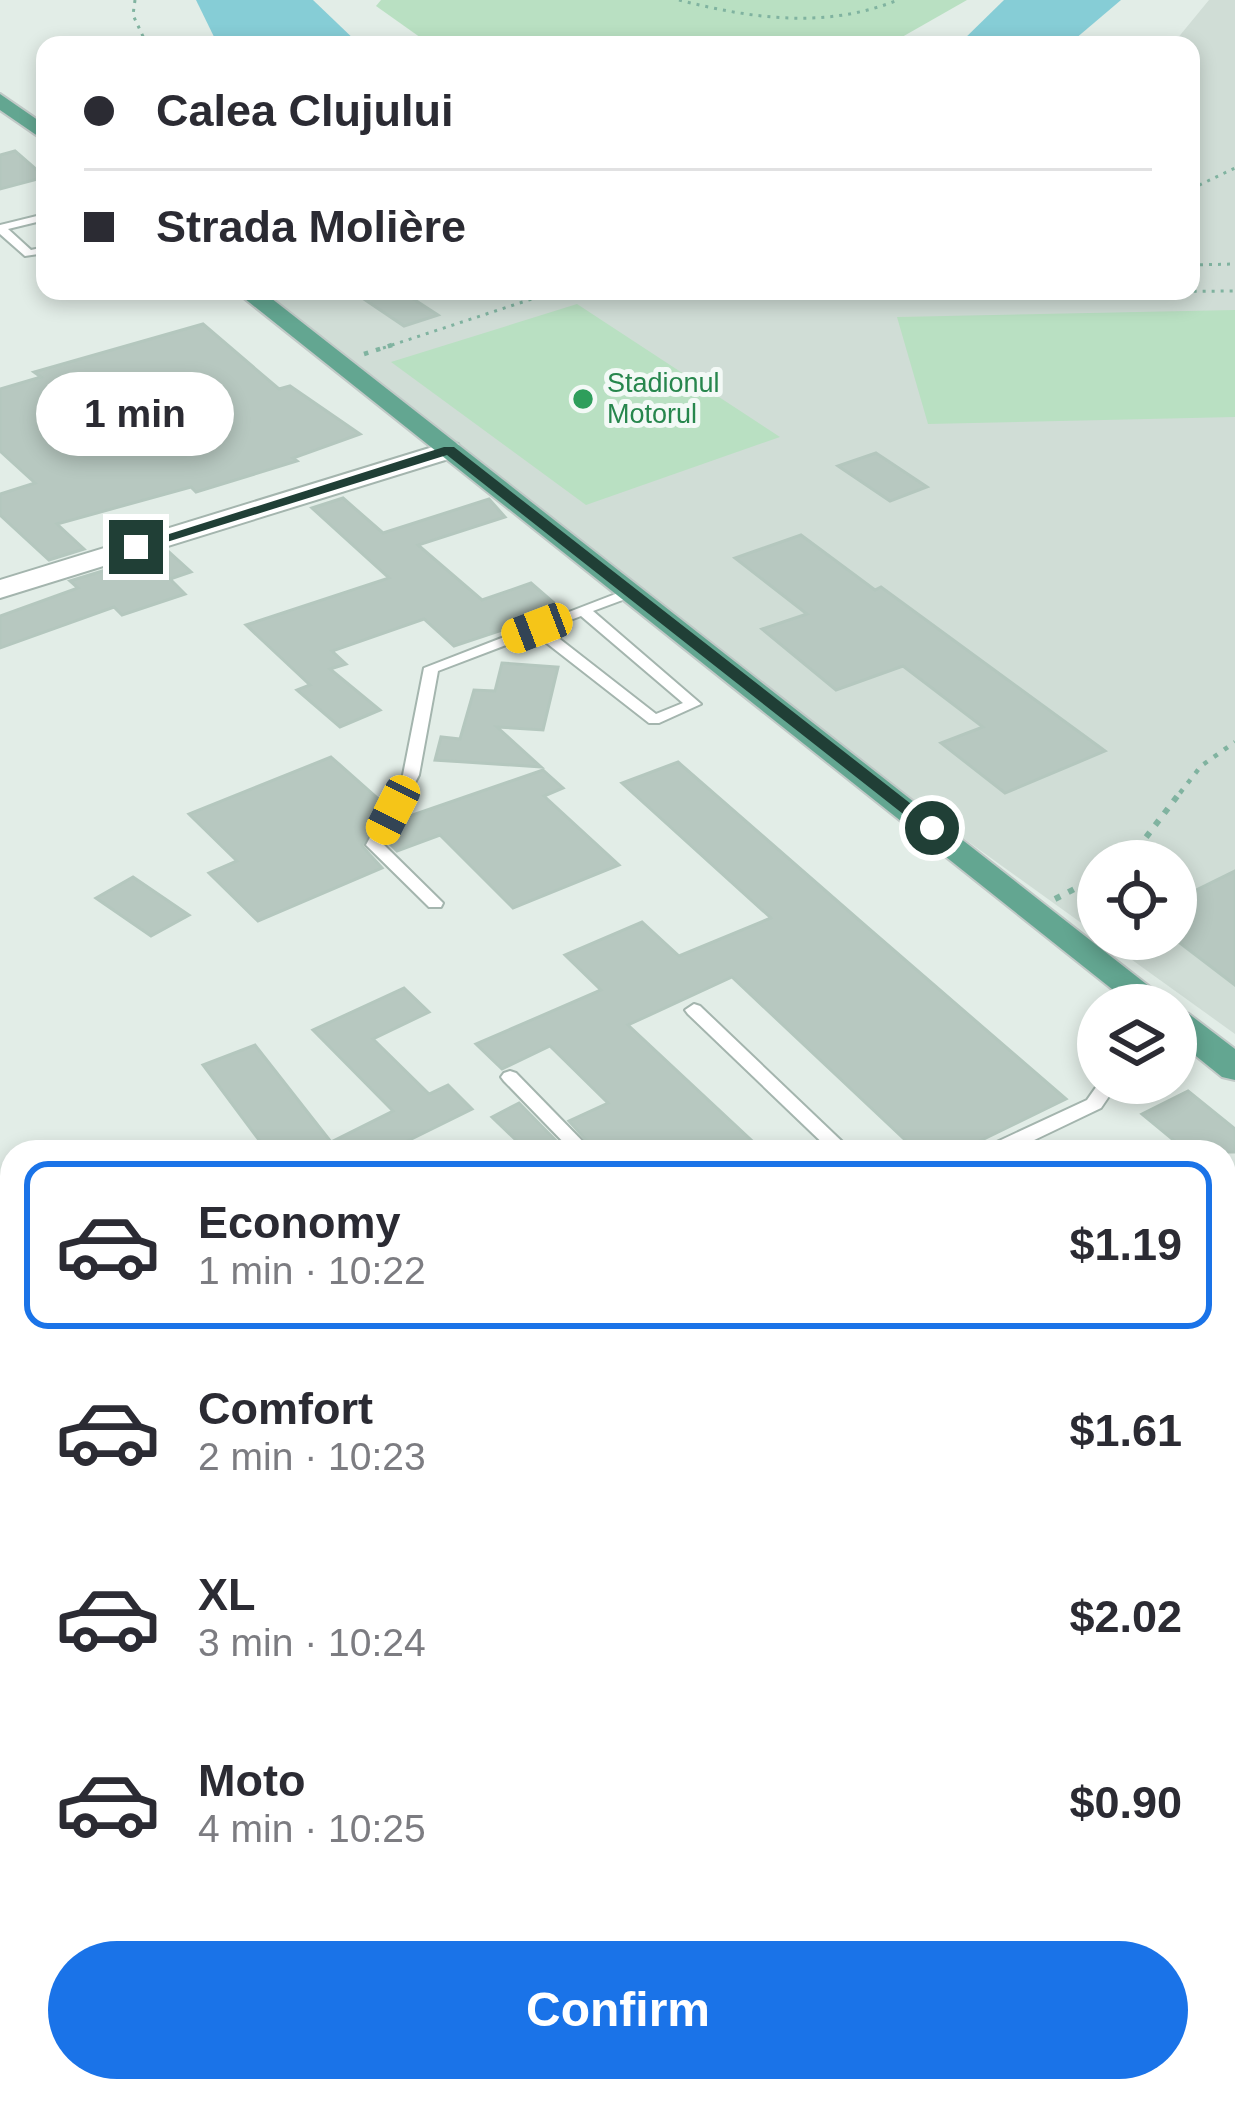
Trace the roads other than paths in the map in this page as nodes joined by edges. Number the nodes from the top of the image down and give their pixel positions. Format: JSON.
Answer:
{"nodes":[{"id":1,"x":0,"y":100,"type":"edge"},
{"id":2,"x":36,"y":128,"type":"edge"},
{"id":3,"x":36,"y":219,"type":"edge"},
{"id":4,"x":0,"y":228,"type":"edge"},
{"id":5,"x":36,"y":252,"type":"edge"},
{"id":6,"x":258,"y":300,"type":"edge"},
{"id":7,"x":449,"y":450,"type":"junction"},
{"id":8,"x":0,"y":590,"type":"edge"},
{"id":9,"x":632,"y":592,"type":"junction"},
{"id":10,"x":583,"y":610,"type":"junction"},
{"id":11,"x":537,"y":628,"type":"junction"},
{"id":12,"x":435,"y":903,"type":"dead end"},
{"id":13,"x":1129,"y":984,"type":"edge"},
{"id":14,"x":694,"y":1010,"type":"dead end"},
{"id":15,"x":1197,"y":1038,"type":"edge"},
{"id":16,"x":1235,"y":1068,"type":"edge"},
{"id":17,"x":510,"y":1077,"type":"dead end"},
{"id":18,"x":1094,"y":1104,"type":"edge"},
{"id":19,"x":572,"y":1140,"type":"edge"},
{"id":20,"x":831,"y":1140,"type":"edge"},
{"id":21,"x":1018,"y":1140,"type":"edge"}],
"edges":[{"from":1,"to":2,"type":"main road"},
{"from":3,"to":4,"type":"lane"},
{"from":4,"to":5,"type":"lane"},
{"from":6,"to":7,"type":"main road"},
{"from":7,"to":8,"type":"street"},
{"from":7,"to":9,"type":"main road"},
{"from":9,"to":10,"type":"lane"},
{"from":9,"to":13,"type":"main road"},
{"from":10,"to":11,"type":"lane"},
{"from":10,"to":11,"type":"lane"},
{"from":11,"to":12,"type":"lane"},
{"from":14,"to":20,"type":"lane"},
{"from":15,"to":16,"type":"main road"},
{"from":17,"to":19,"type":"lane"},
{"from":18,"to":21,"type":"lane"}]}
